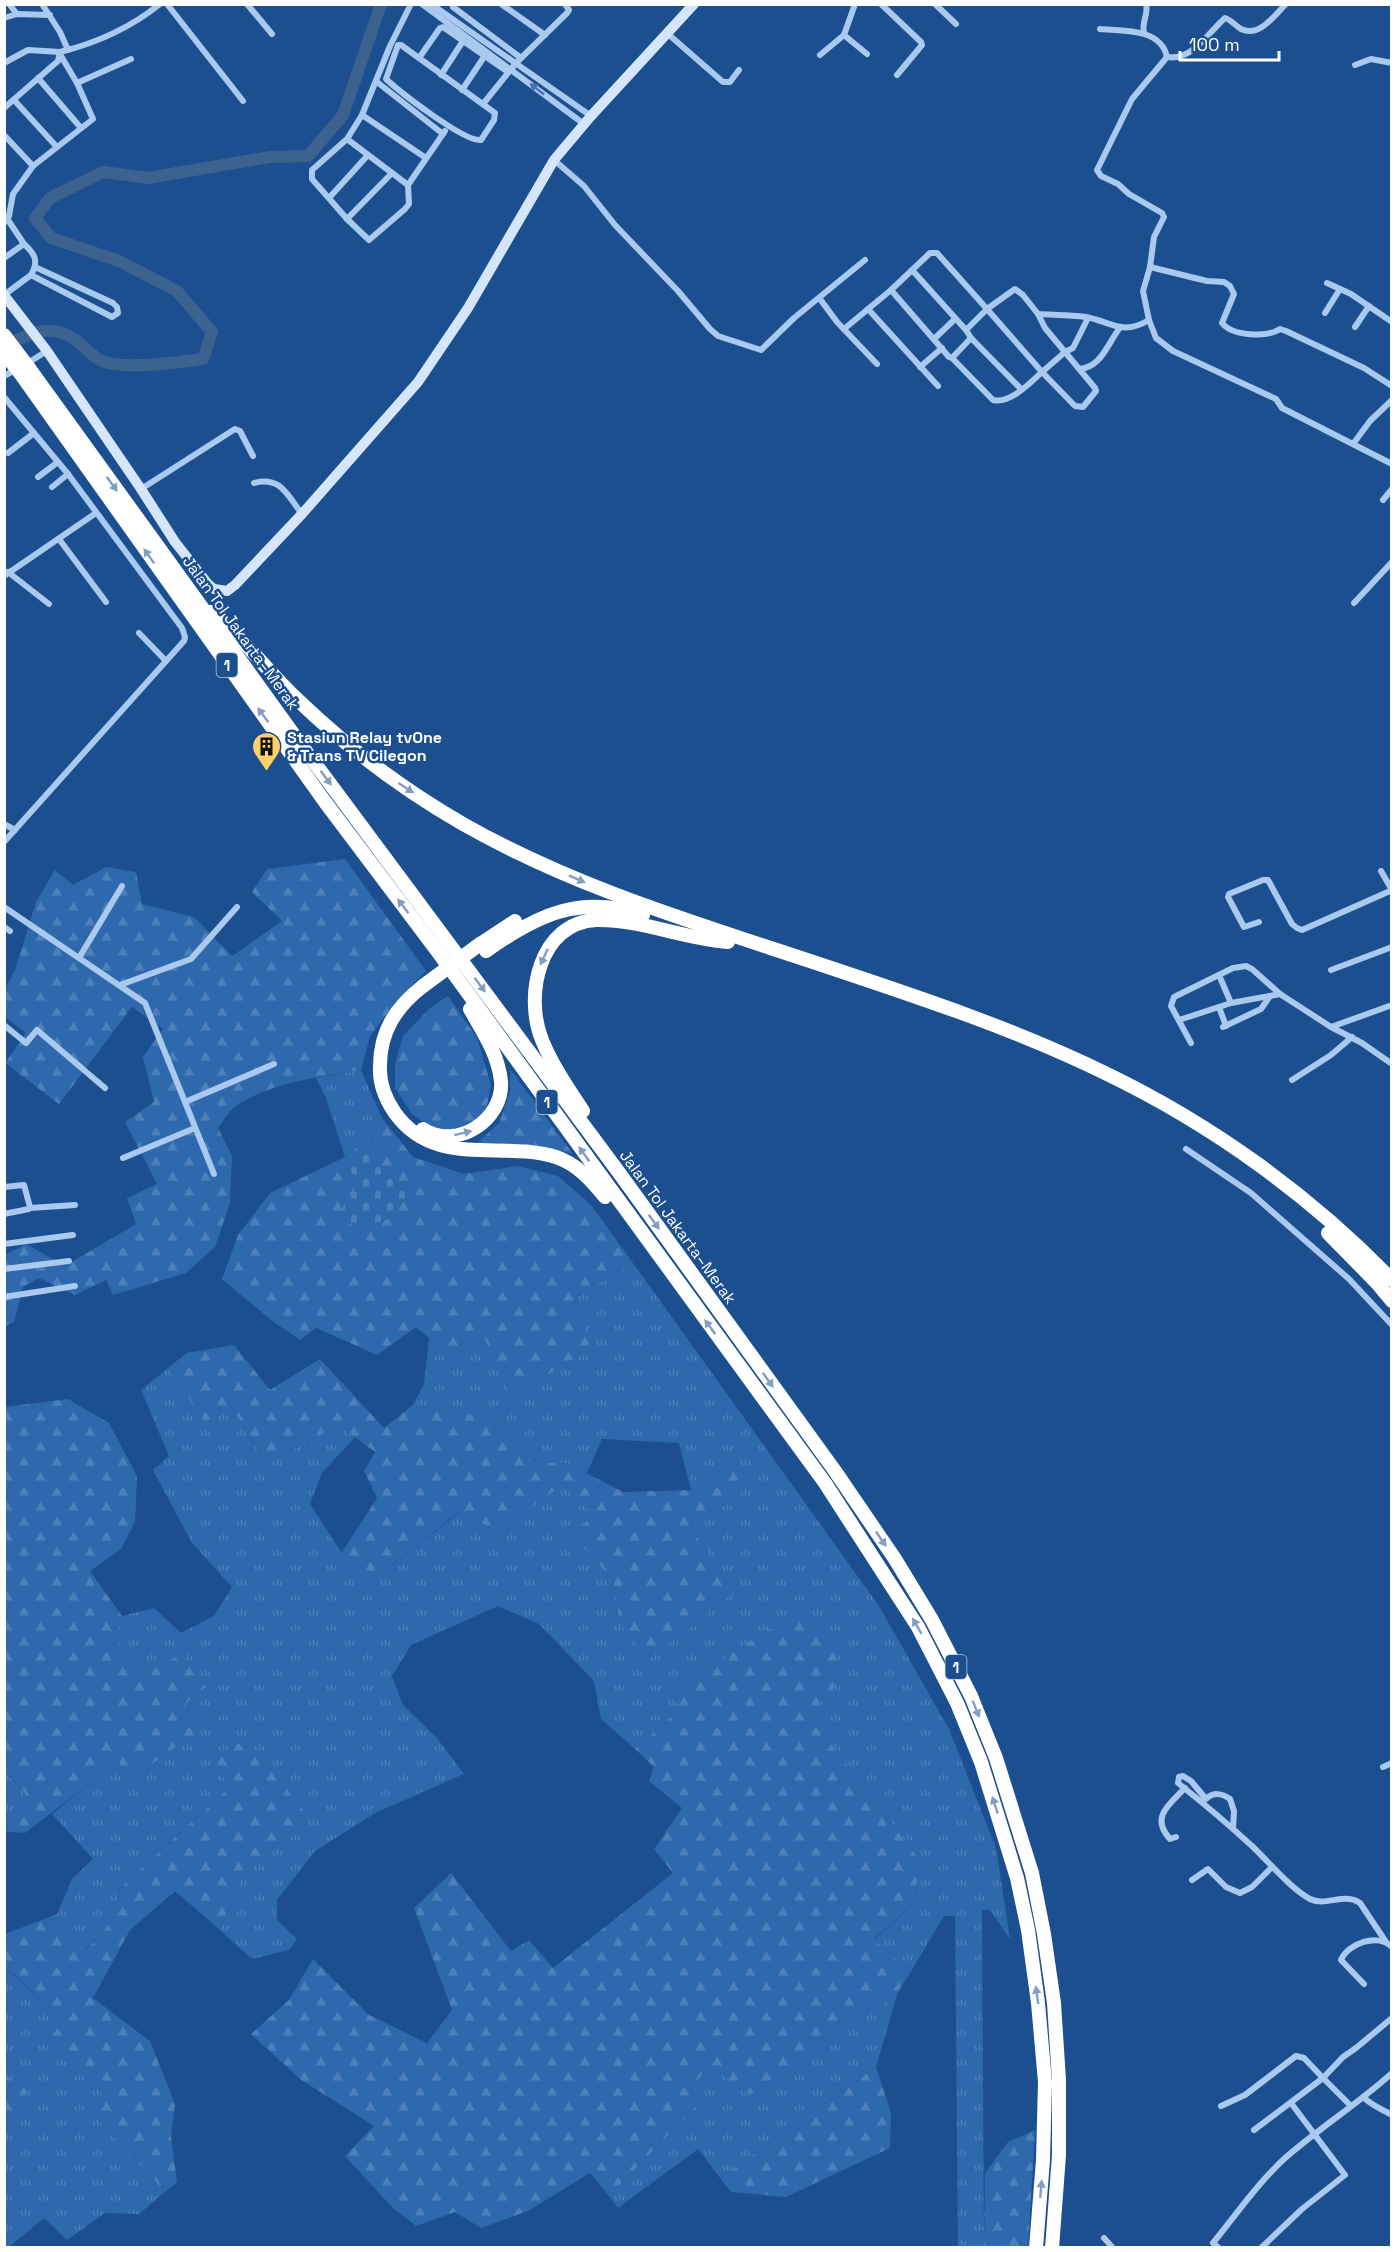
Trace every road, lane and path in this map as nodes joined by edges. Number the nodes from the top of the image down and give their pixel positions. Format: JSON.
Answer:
{"nodes":[{"id":1,"x":9,"y":4,"type":"edge"},
{"id":2,"x":160,"y":4,"type":"edge"},
{"id":3,"x":167,"y":4,"type":"edge"},
{"id":4,"x":247,"y":4,"type":"edge"},
{"id":5,"x":411,"y":4,"type":"edge"},
{"id":6,"x":422,"y":4,"type":"edge"},
{"id":7,"x":431,"y":4,"type":"edge"},
{"id":8,"x":501,"y":4,"type":"edge"},
{"id":9,"x":565,"y":4,"type":"edge"},
{"id":10,"x":694,"y":4,"type":"edge"},
{"id":11,"x":855,"y":4,"type":"edge"},
{"id":12,"x":881,"y":4,"type":"edge"},
{"id":13,"x":935,"y":4,"type":"edge"},
{"id":14,"x":1146,"y":4,"type":"edge"},
{"id":15,"x":1286,"y":4,"type":"edge"},
{"id":16,"x":44,"y":5,"type":"edge"},
{"id":17,"x":453,"y":7,"type":"dead end"},
{"id":18,"x":17,"y":14,"type":"junction"},
{"id":19,"x":50,"y":15,"type":"junction"},
{"id":20,"x":4,"y":18,"type":"edge"},
{"id":21,"x":956,"y":24,"type":"dead end"},
{"id":22,"x":1100,"y":29,"type":"dead end"},
{"id":23,"x":1143,"y":32,"type":"junction"},
{"id":24,"x":272,"y":34,"type":"dead end"},
{"id":25,"x":668,"y":34,"type":"junction"},
{"id":26,"x":545,"y":35,"type":"junction"},
{"id":27,"x":844,"y":35,"type":"junction"},
{"id":28,"x":463,"y":41,"type":"junction"},
{"id":29,"x":68,"y":50,"type":"junction"},
{"id":30,"x":60,"y":54,"type":"junction"},
{"id":31,"x":867,"y":54,"type":"dead end"},
{"id":32,"x":820,"y":56,"type":"dead end"},
{"id":33,"x":484,"y":57,"type":"junction"},
{"id":34,"x":1167,"y":57,"type":"junction"},
{"id":35,"x":419,"y":58,"type":"junction"},
{"id":36,"x":131,"y":59,"type":"dead end"},
{"id":37,"x":4,"y":63,"type":"edge"},
{"id":38,"x":1392,"y":63,"type":"edge"},
{"id":39,"x":1355,"y":65,"type":"dead end"},
{"id":40,"x":514,"y":66,"type":"junction"},
{"id":41,"x":739,"y":70,"type":"dead end"},
{"id":42,"x":527,"y":71,"type":"junction"},
{"id":43,"x":441,"y":75,"type":"junction"},
{"id":44,"x":897,"y":75,"type":"dead end"},
{"id":45,"x":38,"y":78,"type":"junction"},
{"id":46,"x":523,"y":78,"type":"junction"},
{"id":47,"x":376,"y":82,"type":"junction"},
{"id":48,"x":77,"y":83,"type":"junction"},
{"id":49,"x":462,"y":90,"type":"junction"},
{"id":50,"x":15,"y":100,"type":"junction"},
{"id":51,"x":567,"y":100,"type":"junction"},
{"id":52,"x":243,"y":101,"type":"dead end"},
{"id":53,"x":483,"y":104,"type":"junction"},
{"id":54,"x":4,"y":108,"type":"edge"},
{"id":55,"x":562,"y":108,"type":"junction"},
{"id":56,"x":362,"y":115,"type":"junction"},
{"id":57,"x":587,"y":120,"type":"junction"},
{"id":58,"x":448,"y":126,"type":"junction"},
{"id":59,"x":81,"y":128,"type":"junction"},
{"id":60,"x":443,"y":134,"type":"junction"},
{"id":61,"x":4,"y":135,"type":"edge"},
{"id":62,"x":347,"y":138,"type":"junction"},
{"id":63,"x":7,"y":144,"type":"edge"},
{"id":64,"x":56,"y":146,"type":"junction"},
{"id":65,"x":368,"y":155,"type":"junction"},
{"id":66,"x":426,"y":158,"type":"junction"},
{"id":67,"x":554,"y":160,"type":"junction"},
{"id":68,"x":33,"y":166,"type":"junction"},
{"id":69,"x":391,"y":174,"type":"junction"},
{"id":70,"x":408,"y":185,"type":"junction"},
{"id":71,"x":329,"y":198,"type":"junction"},
{"id":72,"x":8,"y":207,"type":"edge"},
{"id":73,"x":347,"y":219,"type":"junction"},
{"id":74,"x":6,"y":221,"type":"edge"},
{"id":75,"x":24,"y":244,"type":"junction"},
{"id":76,"x":4,"y":258,"type":"edge"},
{"id":77,"x":865,"y":260,"type":"dead end"},
{"id":78,"x":35,"y":267,"type":"junction"},
{"id":79,"x":1150,"y":267,"type":"junction"},
{"id":80,"x":912,"y":270,"type":"junction"},
{"id":81,"x":31,"y":275,"type":"junction"},
{"id":82,"x":1327,"y":284,"type":"dead end"},
{"id":83,"x":1340,"y":289,"type":"junction"},
{"id":84,"x":891,"y":290,"type":"junction"},
{"id":85,"x":6,"y":296,"type":"edge"},
{"id":86,"x":820,"y":299,"type":"junction"},
{"id":87,"x":1369,"y":306,"type":"junction"},
{"id":88,"x":868,"y":309,"type":"junction"},
{"id":89,"x":987,"y":309,"type":"junction"},
{"id":90,"x":1325,"y":313,"type":"dead end"},
{"id":91,"x":1038,"y":314,"type":"junction"},
{"id":92,"x":1088,"y":318,"type":"junction"},
{"id":93,"x":955,"y":319,"type":"junction"},
{"id":94,"x":1149,"y":320,"type":"junction"},
{"id":95,"x":1392,"y":322,"type":"edge"},
{"id":96,"x":1354,"y":327,"type":"dead end"},
{"id":97,"x":844,"y":329,"type":"junction"},
{"id":98,"x":1119,"y":329,"type":"junction"},
{"id":99,"x":966,"y":330,"type":"junction"},
{"id":100,"x":4,"y":335,"type":"edge"},
{"id":101,"x":934,"y":339,"type":"junction"},
{"id":102,"x":971,"y":339,"type":"junction"},
{"id":103,"x":45,"y":348,"type":"junction"},
{"id":104,"x":942,"y":348,"type":"junction"},
{"id":105,"x":1065,"y":352,"type":"junction"},
{"id":106,"x":4,"y":353,"type":"edge"},
{"id":107,"x":952,"y":358,"type":"junction"},
{"id":108,"x":877,"y":364,"type":"dead end"},
{"id":109,"x":920,"y":367,"type":"junction"},
{"id":110,"x":1080,"y":369,"type":"junction"},
{"id":111,"x":24,"y":371,"type":"junction"},
{"id":112,"x":1042,"y":372,"type":"junction"},
{"id":113,"x":4,"y":376,"type":"edge"},
{"id":114,"x":938,"y":386,"type":"dead end"},
{"id":115,"x":1392,"y":386,"type":"edge"},
{"id":116,"x":1021,"y":389,"type":"junction"},
{"id":117,"x":4,"y":397,"type":"edge"},
{"id":118,"x":1392,"y":400,"type":"edge"},
{"id":119,"x":34,"y":433,"type":"junction"},
{"id":120,"x":1353,"y":444,"type":"junction"},
{"id":121,"x":8,"y":453,"type":"dead end"},
{"id":122,"x":253,"y":456,"type":"dead end"},
{"id":123,"x":58,"y":462,"type":"junction"},
{"id":124,"x":1392,"y":464,"type":"edge"},
{"id":125,"x":68,"y":474,"type":"junction"},
{"id":126,"x":38,"y":477,"type":"dead end"},
{"id":127,"x":254,"y":483,"type":"dead end"},
{"id":128,"x":52,"y":487,"type":"dead end"},
{"id":129,"x":141,"y":489,"type":"junction"},
{"id":130,"x":1392,"y":489,"type":"edge"},
{"id":131,"x":1383,"y":500,"type":"dead end"},
{"id":132,"x":96,"y":513,"type":"junction"},
{"id":133,"x":302,"y":514,"type":"junction"},
{"id":134,"x":59,"y":539,"type":"junction"},
{"id":135,"x":1392,"y":562,"type":"edge"},
{"id":136,"x":6,"y":574,"type":"edge"},
{"id":137,"x":106,"y":602,"type":"dead end"},
{"id":138,"x":1354,"y":603,"type":"dead end"},
{"id":139,"x":49,"y":604,"type":"dead end"},
{"id":140,"x":206,"y":611,"type":"junction"},
{"id":141,"x":139,"y":633,"type":"dead end"},
{"id":142,"x":166,"y":661,"type":"junction"},
{"id":143,"x":4,"y":824,"type":"edge"},
{"id":144,"x":15,"y":830,"type":"junction"},
{"id":145,"x":4,"y":842,"type":"edge"},
{"id":146,"x":1381,"y":871,"type":"dead end"},
{"id":147,"x":122,"y":886,"type":"dead end"},
{"id":148,"x":1391,"y":891,"type":"edge"},
{"id":149,"x":624,"y":899,"type":"junction"},
{"id":150,"x":4,"y":907,"type":"edge"},
{"id":151,"x":237,"y":907,"type":"dead end"},
{"id":152,"x":1259,"y":922,"type":"dead end"},
{"id":153,"x":728,"y":942,"type":"junction"},
{"id":154,"x":483,"y":947,"type":"junction"},
{"id":155,"x":1392,"y":947,"type":"edge"},
{"id":156,"x":438,"y":952,"type":"junction"},
{"id":157,"x":79,"y":958,"type":"junction"},
{"id":158,"x":1331,"y":969,"type":"dead end"},
{"id":159,"x":1219,"y":975,"type":"junction"},
{"id":160,"x":120,"y":986,"type":"junction"},
{"id":161,"x":426,"y":989,"type":"junction"},
{"id":162,"x":1280,"y":994,"type":"junction"},
{"id":163,"x":1270,"y":996,"type":"junction"},
{"id":164,"x":1231,"y":1003,"type":"junction"},
{"id":165,"x":1392,"y":1005,"type":"edge"},
{"id":166,"x":1219,"y":1007,"type":"junction"},
{"id":167,"x":1179,"y":1020,"type":"junction"},
{"id":168,"x":4,"y":1025,"type":"edge"},
{"id":169,"x":1331,"y":1027,"type":"junction"},
{"id":170,"x":1353,"y":1037,"type":"junction"},
{"id":171,"x":1191,"y":1043,"type":"dead end"},
{"id":172,"x":274,"y":1064,"type":"dead end"},
{"id":173,"x":1392,"y":1064,"type":"edge"},
{"id":174,"x":1292,"y":1080,"type":"dead end"},
{"id":175,"x":105,"y":1088,"type":"dead end"},
{"id":176,"x":185,"y":1102,"type":"junction"},
{"id":177,"x":195,"y":1128,"type":"junction"},
{"id":178,"x":1186,"y":1149,"type":"dead end"},
{"id":179,"x":123,"y":1158,"type":"dead end"},
{"id":180,"x":214,"y":1174,"type":"dead end"},
{"id":181,"x":620,"y":1174,"type":"junction"},
{"id":182,"x":4,"y":1186,"type":"edge"},
{"id":183,"x":75,"y":1205,"type":"dead end"},
{"id":184,"x":30,"y":1208,"type":"junction"},
{"id":185,"x":4,"y":1214,"type":"edge"},
{"id":186,"x":73,"y":1234,"type":"dead end"},
{"id":187,"x":4,"y":1244,"type":"edge"},
{"id":188,"x":656,"y":1253,"type":"junction"},
{"id":189,"x":69,"y":1261,"type":"dead end"},
{"id":190,"x":4,"y":1269,"type":"edge"},
{"id":191,"x":1392,"y":1280,"type":"edge"},
{"id":192,"x":75,"y":1286,"type":"dead end"},
{"id":193,"x":4,"y":1297,"type":"edge"},
{"id":194,"x":1392,"y":1301,"type":"edge"},
{"id":195,"x":1392,"y":1325,"type":"edge"},
{"id":196,"x":1392,"y":1762,"type":"edge"},
{"id":197,"x":1383,"y":1767,"type":"dead end"},
{"id":198,"x":1185,"y":1788,"type":"junction"},
{"id":199,"x":1206,"y":1799,"type":"junction"},
{"id":200,"x":1207,"y":1806,"type":"junction"},
{"id":201,"x":1233,"y":1829,"type":"junction"},
{"id":202,"x":1176,"y":1837,"type":"dead end"},
{"id":203,"x":1272,"y":1867,"type":"junction"},
{"id":204,"x":1192,"y":1880,"type":"dead end"},
{"id":205,"x":1389,"y":1944,"type":"edge"},
{"id":206,"x":1364,"y":1984,"type":"dead end"},
{"id":207,"x":1392,"y":2018,"type":"edge"},
{"id":208,"x":1392,"y":2073,"type":"edge"},
{"id":209,"x":1323,"y":2078,"type":"junction"},
{"id":210,"x":1363,"y":2097,"type":"junction"},
{"id":211,"x":1291,"y":2103,"type":"junction"},
{"id":212,"x":1350,"y":2105,"type":"junction"},
{"id":213,"x":1221,"y":2106,"type":"dead end"},
{"id":214,"x":1392,"y":2115,"type":"edge"},
{"id":215,"x":1254,"y":2130,"type":"dead end"},
{"id":216,"x":1315,"y":2132,"type":"junction"},
{"id":217,"x":1104,"y":2238,"type":"dead end"},
{"id":218,"x":1214,"y":2246,"type":"edge"},
{"id":219,"x":1036,"y":2247,"type":"edge"},
{"id":220,"x":1052,"y":2247,"type":"edge"},
{"id":221,"x":1113,"y":2247,"type":"edge"},
{"id":222,"x":1261,"y":2247,"type":"edge"}],
"edges":[{"from":1,"to":18,"type":"street"},
{"from":2,"to":29,"type":"street"},
{"from":3,"to":52,"type":"street"},
{"from":4,"to":24,"type":"street"},
{"from":5,"to":47,"type":"street"},
{"from":6,"to":40,"type":"street"},
{"from":7,"to":40,"type":"street"},
{"from":8,"to":26,"type":"street"},
{"from":9,"to":26,"type":"street"},
{"from":10,"to":25,"type":"street"},
{"from":11,"to":27,"type":"street"},
{"from":12,"to":44,"type":"street"},
{"from":13,"to":21,"type":"street"},
{"from":14,"to":23,"type":"street"},
{"from":15,"to":34,"type":"street"},
{"from":16,"to":19,"type":"street"},
{"from":17,"to":40,"type":"street"},
{"from":18,"to":19,"type":"street"},
{"from":18,"to":20,"type":"street"},
{"from":19,"to":29,"type":"street"},
{"from":22,"to":23,"type":"street"},
{"from":23,"to":34,"type":"street"},
{"from":25,"to":41,"type":"street"},
{"from":25,"to":57,"type":"street"},
{"from":26,"to":40,"type":"street"},
{"from":27,"to":31,"type":"street"},
{"from":27,"to":32,"type":"street"},
{"from":28,"to":33,"type":"street"},
{"from":28,"to":35,"type":"street"},
{"from":28,"to":43,"type":"street"},
{"from":29,"to":30,"type":"street"},
{"from":30,"to":37,"type":"street"},
{"from":30,"to":45,"type":"street"},
{"from":30,"to":48,"type":"street"},
{"from":33,"to":40,"type":"street"},
{"from":33,"to":49,"type":"street"},
{"from":34,"to":79,"type":"street"},
{"from":35,"to":43,"type":"street"},
{"from":35,"to":58,"type":"street"},
{"from":36,"to":48,"type":"street"},
{"from":38,"to":39,"type":"street"},
{"from":40,"to":42,"type":"street"},
{"from":40,"to":46,"type":"street"},
{"from":40,"to":53,"type":"street"},
{"from":42,"to":46,"type":"street"},
{"from":42,"to":51,"type":"street"},
{"from":43,"to":49,"type":"street"},
{"from":45,"to":50,"type":"street"},
{"from":45,"to":59,"type":"street"},
{"from":55,"to":46,"type":"street","one_way":true},
{"from":47,"to":56,"type":"street"},
{"from":47,"to":60,"type":"street"},
{"from":48,"to":59,"type":"street"},
{"from":49,"to":53,"type":"street"},
{"from":50,"to":54,"type":"street"},
{"from":50,"to":64,"type":"street"},
{"from":51,"to":55,"type":"street"},
{"from":51,"to":57,"type":"street"},
{"from":53,"to":58,"type":"street"},
{"from":55,"to":57,"type":"street"},
{"from":56,"to":62,"type":"street"},
{"from":56,"to":66,"type":"street"},
{"from":57,"to":67,"type":"street"},
{"from":58,"to":60,"type":"street"},
{"from":59,"to":64,"type":"street"},
{"from":60,"to":66,"type":"street"},
{"from":61,"to":63,"type":"street"},
{"from":62,"to":65,"type":"street"},
{"from":62,"to":71,"type":"street"},
{"from":63,"to":68,"type":"street"},
{"from":64,"to":68,"type":"street"},
{"from":65,"to":69,"type":"street"},
{"from":65,"to":71,"type":"street"},
{"from":66,"to":70,"type":"street"},
{"from":67,"to":86,"type":"street"},
{"from":67,"to":133,"type":"street"},
{"from":68,"to":72,"type":"street"},
{"from":69,"to":70,"type":"street"},
{"from":69,"to":73,"type":"street"},
{"from":70,"to":73,"type":"street"},
{"from":71,"to":73,"type":"street"},
{"from":72,"to":74,"type":"street"},
{"from":74,"to":75,"type":"street"},
{"from":75,"to":76,"type":"street"},
{"from":75,"to":78,"type":"street"},
{"from":77,"to":86,"type":"street"},
{"from":78,"to":81,"type":"street"},
{"from":78,"to":81,"type":"street"},
{"from":79,"to":94,"type":"street"},
{"from":79,"to":115,"type":"street"},
{"from":80,"to":84,"type":"street"},
{"from":80,"to":89,"type":"street"},
{"from":80,"to":93,"type":"street"},
{"from":81,"to":85,"type":"street"},
{"from":82,"to":83,"type":"street"},
{"from":83,"to":87,"type":"street"},
{"from":83,"to":90,"type":"street"},
{"from":84,"to":88,"type":"street"},
{"from":84,"to":101,"type":"street"},
{"from":85,"to":103,"type":"street"},
{"from":86,"to":97,"type":"street"},
{"from":87,"to":95,"type":"street"},
{"from":87,"to":96,"type":"street"},
{"from":88,"to":97,"type":"street"},
{"from":88,"to":109,"type":"street"},
{"from":89,"to":91,"type":"street"},
{"from":89,"to":99,"type":"street"},
{"from":89,"to":112,"type":"street"},
{"from":91,"to":92,"type":"street"},
{"from":91,"to":105,"type":"street"},
{"from":92,"to":98,"type":"street"},
{"from":92,"to":105,"type":"street"},
{"from":93,"to":99,"type":"street"},
{"from":93,"to":101,"type":"street"},
{"from":94,"to":98,"type":"street"},
{"from":94,"to":120,"type":"street"},
{"from":97,"to":108,"type":"street"},
{"from":98,"to":110,"type":"street"},
{"from":99,"to":102,"type":"street"},
{"from":100,"to":111,"type":"highway","name":"Jalan Tol Jakarta–Merak","number":"1","bridge":true},
{"from":101,"to":104,"type":"street"},
{"from":102,"to":107,"type":"street"},
{"from":102,"to":116,"type":"street"},
{"from":103,"to":113,"type":"street"},
{"from":103,"to":129,"type":"street"},
{"from":104,"to":107,"type":"street"},
{"from":104,"to":109,"type":"street"},
{"from":105,"to":110,"type":"street"},
{"from":105,"to":112,"type":"street"},
{"from":106,"to":111,"type":"highway","name":"Jalan Tol Jakarta–Merak","number":"1","bridge":true},
{"from":107,"to":116,"type":"street"},
{"from":109,"to":114,"type":"street"},
{"from":110,"to":112,"type":"street"},
{"from":111,"to":140,"type":"highway","name":"Jalan Tol Jakarta–Merak","number":"1","one_way":true},
{"from":156,"to":111,"type":"highway","name":"Jalan Tol Jakarta–Merak","number":"1","one_way":true},
{"from":112,"to":116,"type":"street"},
{"from":117,"to":119,"type":"street"},
{"from":118,"to":120,"type":"street"},
{"from":119,"to":121,"type":"street"},
{"from":119,"to":123,"type":"street"},
{"from":120,"to":124,"type":"street"},
{"from":122,"to":129,"type":"street"},
{"from":123,"to":125,"type":"street"},
{"from":123,"to":126,"type":"street"},
{"from":125,"to":128,"type":"street"},
{"from":125,"to":132,"type":"street"},
{"from":127,"to":133,"type":"street"},
{"from":129,"to":133,"type":"street"},
{"from":130,"to":131,"type":"street"},
{"from":132,"to":134,"type":"street"},
{"from":132,"to":142,"type":"street"},
{"from":134,"to":136,"type":"street"},
{"from":134,"to":137,"type":"street"},
{"from":135,"to":138,"type":"street"},
{"from":136,"to":139,"type":"street"},
{"from":140,"to":149,"type":"highway","one_way":true},
{"from":140,"to":181,"type":"highway","name":"Jalan Tol Jakarta–Merak","number":"1","one_way":true},
{"from":141,"to":142,"type":"street"},
{"from":142,"to":144,"type":"street"},
{"from":143,"to":144,"type":"street"},
{"from":144,"to":145,"type":"street"},
{"from":146,"to":148,"type":"street"},
{"from":147,"to":157,"type":"street"},
{"from":148,"to":152,"type":"street"},
{"from":149,"to":154,"type":"highway"},
{"from":149,"to":191,"type":"highway"},
{"from":150,"to":157,"type":"street"},
{"from":151,"to":160,"type":"street"},
{"from":153,"to":154,"type":"highway"},
{"from":153,"to":181,"type":"highway","one_way":true},
{"from":153,"to":194,"type":"highway"},
{"from":154,"to":161,"type":"highway","bridge":true},
{"from":155,"to":158,"type":"street"},
{"from":161,"to":156,"type":"highway","one_way":true},
{"from":188,"to":156,"type":"highway","name":"Jalan Tol Jakarta–Merak","number":"1","one_way":true},
{"from":157,"to":160,"type":"street"},
{"from":159,"to":162,"type":"street"},
{"from":159,"to":164,"type":"street"},
{"from":159,"to":167,"type":"street"},
{"from":160,"to":176,"type":"street"},
{"from":161,"to":188,"type":"highway"},
{"from":162,"to":163,"type":"street"},
{"from":162,"to":169,"type":"street"},
{"from":163,"to":164,"type":"street"},
{"from":163,"to":166,"type":"street"},
{"from":164,"to":166,"type":"street"},
{"from":165,"to":169,"type":"street"},
{"from":166,"to":167,"type":"street"},
{"from":167,"to":171,"type":"street"},
{"from":168,"to":175,"type":"street"},
{"from":169,"to":170,"type":"street"},
{"from":170,"to":173,"type":"street"},
{"from":170,"to":174,"type":"street"},
{"from":172,"to":176,"type":"street"},
{"from":176,"to":177,"type":"street"},
{"from":177,"to":179,"type":"street"},
{"from":177,"to":180,"type":"street"},
{"from":178,"to":195,"type":"street"},
{"from":181,"to":220,"type":"highway","name":"Jalan Tol Jakarta–Merak","number":"1","one_way":true},
{"from":182,"to":184,"type":"street"},
{"from":183,"to":184,"type":"street"},
{"from":184,"to":185,"type":"street"},
{"from":186,"to":187,"type":"street"},
{"from":219,"to":188,"type":"highway","name":"Jalan Tol Jakarta–Merak","number":"1","one_way":true},
{"from":189,"to":190,"type":"street"},
{"from":192,"to":193,"type":"street"},
{"from":196,"to":197,"type":"street"},
{"from":198,"to":199,"type":"street"},
{"from":198,"to":200,"type":"street"},
{"from":198,"to":202,"type":"street"},
{"from":199,"to":200,"type":"street"},
{"from":199,"to":201,"type":"street"},
{"from":200,"to":201,"type":"street"},
{"from":201,"to":203,"type":"street"},
{"from":203,"to":204,"type":"street"},
{"from":203,"to":205,"type":"street"},
{"from":205,"to":206,"type":"street"},
{"from":207,"to":209,"type":"street"},
{"from":208,"to":210,"type":"street"},
{"from":209,"to":211,"type":"street"},
{"from":209,"to":212,"type":"street"},
{"from":209,"to":213,"type":"street"},
{"from":210,"to":212,"type":"street"},
{"from":210,"to":214,"type":"street"},
{"from":211,"to":215,"type":"street"},
{"from":211,"to":216,"type":"street"},
{"from":212,"to":216,"type":"street"},
{"from":216,"to":218,"type":"street"},
{"from":216,"to":222,"type":"street"},
{"from":217,"to":221,"type":"street"}]}
